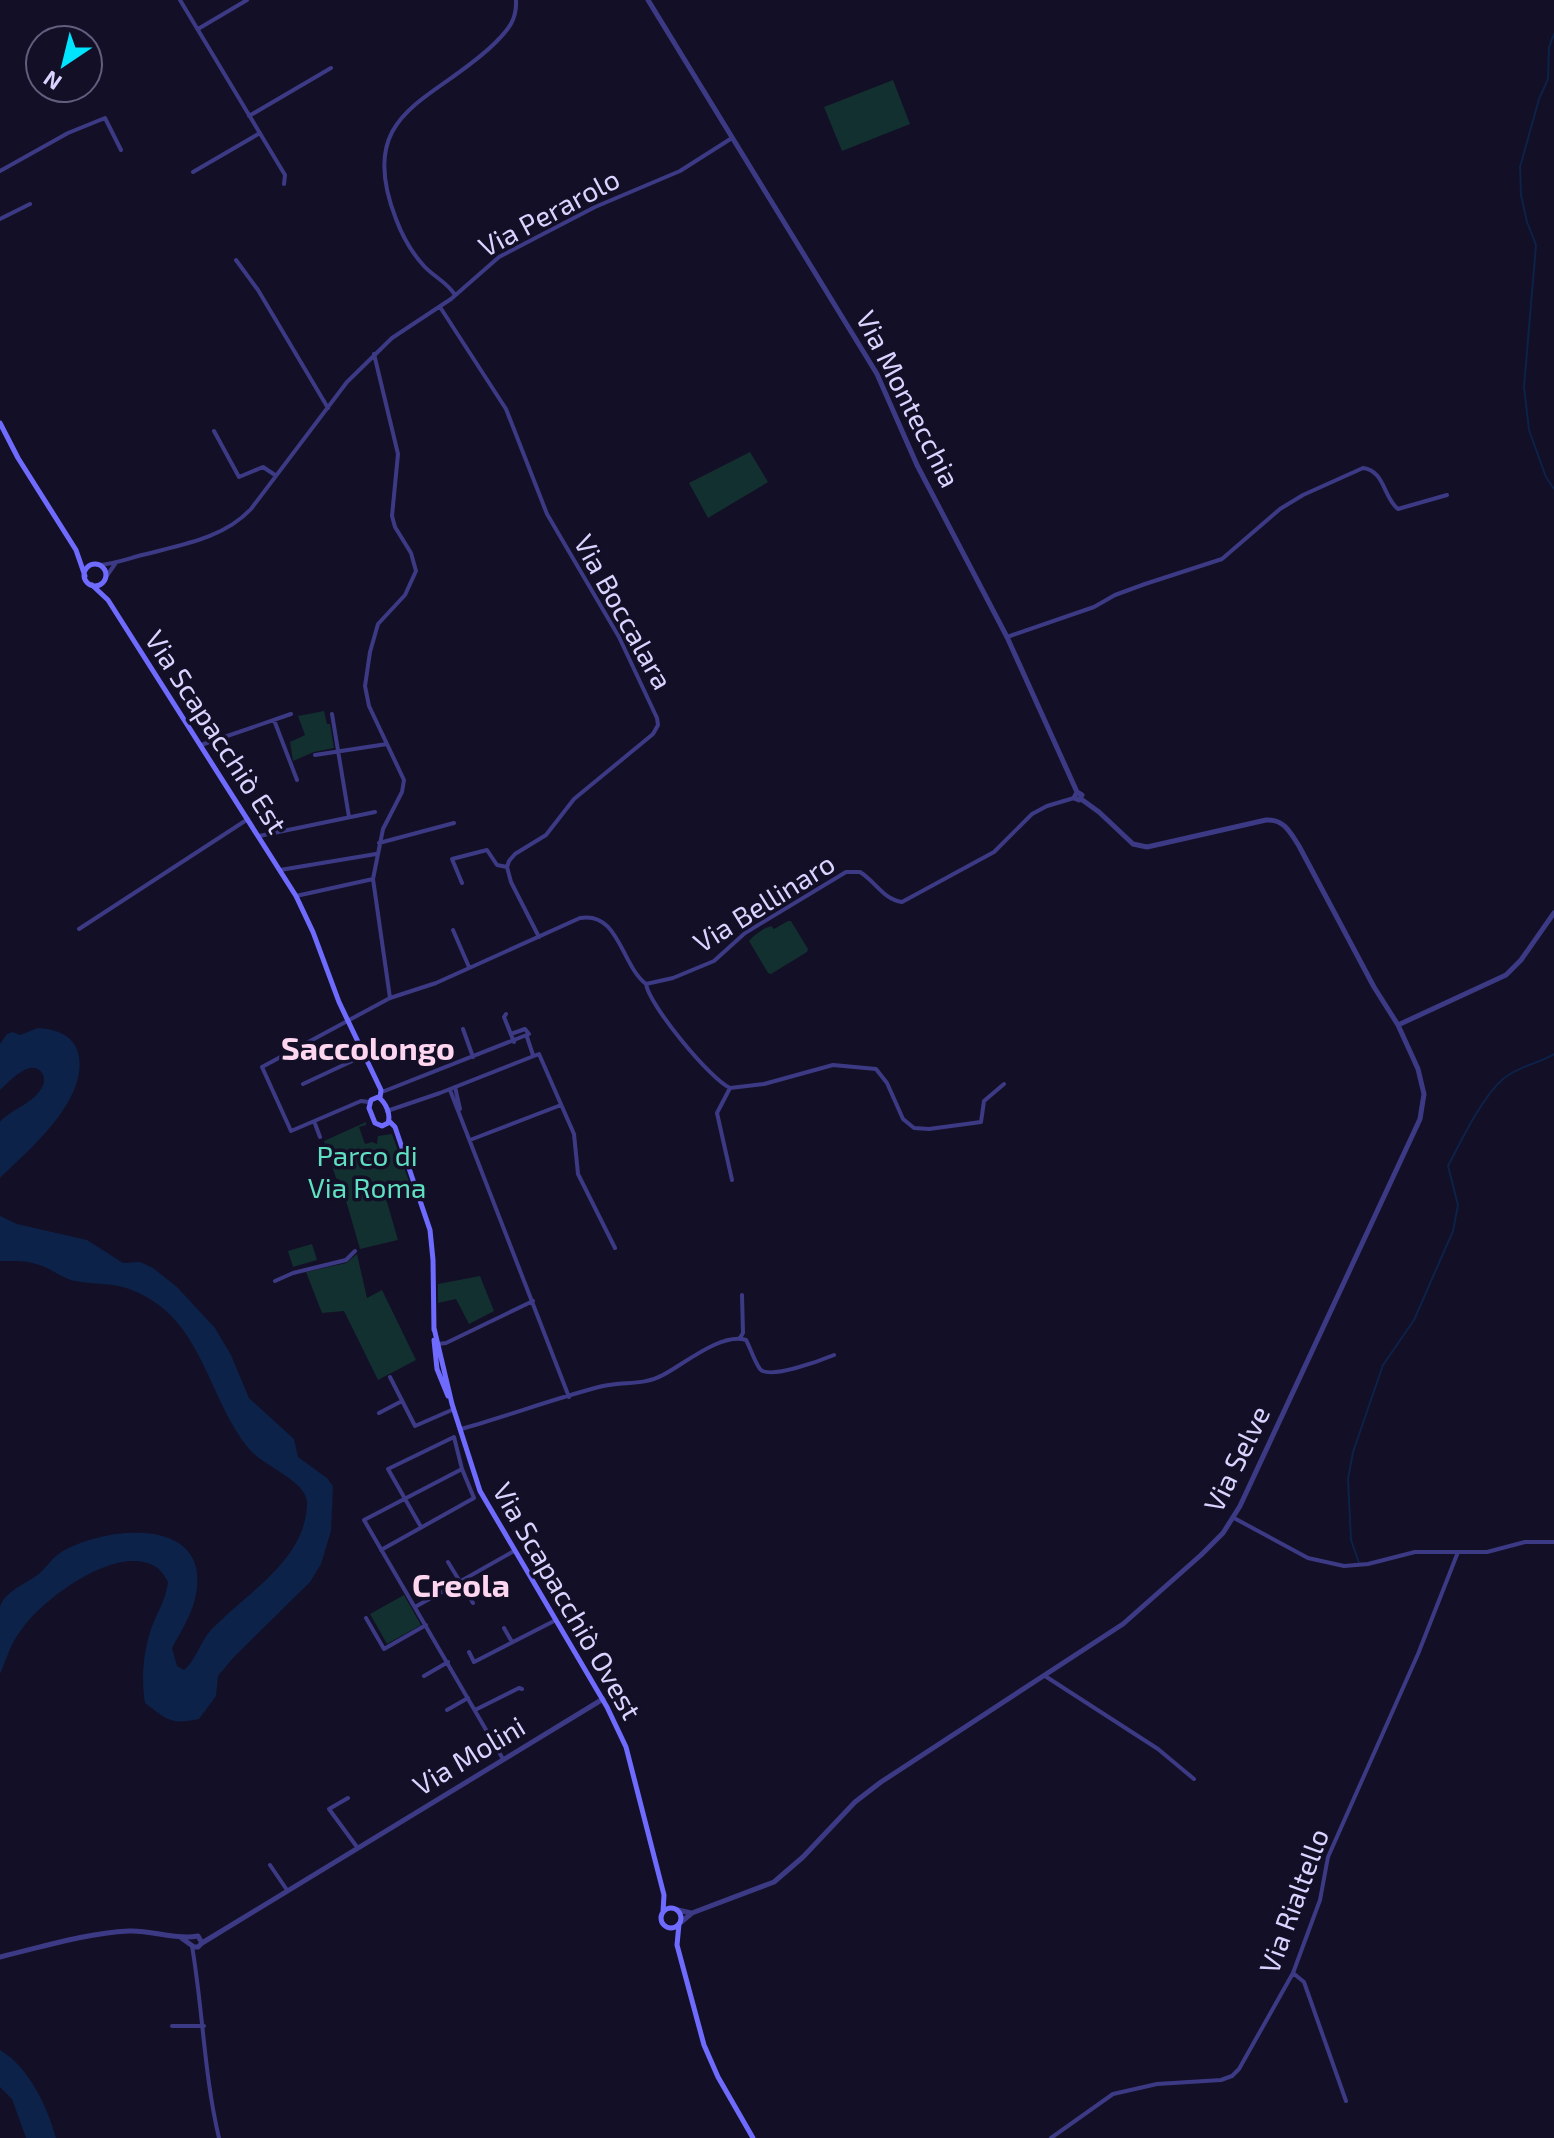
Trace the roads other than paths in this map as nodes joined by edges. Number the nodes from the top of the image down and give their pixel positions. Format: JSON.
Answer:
{"nodes":[{"id":1,"x":180,"y":0,"type":"edge"},
{"id":2,"x":247,"y":0,"type":"edge"},
{"id":3,"x":516,"y":0,"type":"edge"},
{"id":4,"x":648,"y":0,"type":"edge"},
{"id":5,"x":198,"y":29,"type":"junction"},
{"id":6,"x":331,"y":68,"type":"dead end"},
{"id":7,"x":249,"y":116,"type":"junction"},
{"id":8,"x":260,"y":133,"type":"junction"},
{"id":9,"x":734,"y":137,"type":"junction"},
{"id":10,"x":121,"y":150,"type":"dead end"},
{"id":11,"x":0,"y":171,"type":"edge"},
{"id":12,"x":193,"y":172,"type":"dead end"},
{"id":13,"x":284,"y":184,"type":"dead end"},
{"id":14,"x":30,"y":204,"type":"dead end"},
{"id":15,"x":0,"y":219,"type":"edge"},
{"id":16,"x":236,"y":260,"type":"dead end"},
{"id":17,"x":455,"y":295,"type":"junction"},
{"id":18,"x":440,"y":307,"type":"junction"},
{"id":19,"x":374,"y":354,"type":"junction"},
{"id":20,"x":328,"y":408,"type":"junction"},
{"id":21,"x":0,"y":423,"type":"edge"},
{"id":22,"x":214,"y":431,"type":"dead end"},
{"id":23,"x":276,"y":476,"type":"junction"},
{"id":24,"x":1447,"y":495,"type":"dead end"},
{"id":25,"x":76,"y":550,"type":"junction"},
{"id":26,"x":117,"y":563,"type":"junction"},
{"id":27,"x":97,"y":565,"type":"junction"},
{"id":28,"x":85,"y":576,"type":"junction"},
{"id":29,"x":106,"y":578,"type":"junction"},
{"id":30,"x":92,"y":585,"type":"junction"},
{"id":31,"x":108,"y":600,"type":"junction"},
{"id":32,"x":1007,"y":637,"type":"junction"},
{"id":33,"x":291,"y":714,"type":"dead end"},
{"id":34,"x":332,"y":714,"type":"dead end"},
{"id":35,"x":274,"y":720,"type":"junction"},
{"id":36,"x":387,"y":744,"type":"junction"},
{"id":37,"x":201,"y":745,"type":"junction"},
{"id":38,"x":338,"y":752,"type":"junction"},
{"id":39,"x":315,"y":755,"type":"dead end"},
{"id":40,"x":297,"y":780,"type":"dead end"},
{"id":41,"x":1077,"y":796,"type":"junction"},
{"id":42,"x":375,"y":812,"type":"dead end"},
{"id":43,"x":349,"y":817,"type":"junction"},
{"id":44,"x":248,"y":819,"type":"junction"},
{"id":45,"x":454,"y":823,"type":"dead end"},
{"id":46,"x":259,"y":836,"type":"junction"},
{"id":47,"x":379,"y":843,"type":"junction"},
{"id":48,"x":377,"y":854,"type":"junction"},
{"id":49,"x":507,"y":867,"type":"junction"},
{"id":50,"x":280,"y":870,"type":"junction"},
{"id":51,"x":373,"y":879,"type":"junction"},
{"id":52,"x":462,"y":883,"type":"dead end"},
{"id":53,"x":296,"y":896,"type":"junction"},
{"id":54,"x":1554,"y":913,"type":"edge"},
{"id":55,"x":79,"y":929,"type":"dead end"},
{"id":56,"x":453,"y":930,"type":"dead end"},
{"id":57,"x":539,"y":937,"type":"junction"},
{"id":58,"x":469,"y":967,"type":"junction"},
{"id":59,"x":646,"y":984,"type":"junction"},
{"id":60,"x":390,"y":998,"type":"junction"},
{"id":61,"x":506,"y":1014,"type":"dead end"},
{"id":62,"x":348,"y":1022,"type":"junction"},
{"id":63,"x":1398,"y":1025,"type":"junction"},
{"id":64,"x":463,"y":1029,"type":"dead end"},
{"id":65,"x":511,"y":1034,"type":"junction"},
{"id":66,"x":527,"y":1037,"type":"junction"},
{"id":67,"x":514,"y":1042,"type":"junction"},
{"id":68,"x":365,"y":1055,"type":"junction"},
{"id":69,"x":533,"y":1055,"type":"junction"},
{"id":70,"x":473,"y":1057,"type":"junction"},
{"id":71,"x":303,"y":1084,"type":"dead end"},
{"id":72,"x":1004,"y":1084,"type":"dead end"},
{"id":73,"x":452,"y":1088,"type":"junction"},
{"id":74,"x":730,"y":1088,"type":"junction"},
{"id":75,"x":440,"y":1093,"type":"junction"},
{"id":76,"x":381,"y":1095,"type":"junction"},
{"id":77,"x":452,"y":1097,"type":"junction"},
{"id":78,"x":369,"y":1102,"type":"junction"},
{"id":79,"x":561,"y":1105,"type":"junction"},
{"id":80,"x":389,"y":1110,"type":"junction"},
{"id":81,"x":460,"y":1111,"type":"junction"},
{"id":82,"x":314,"y":1121,"type":"junction"},
{"id":83,"x":389,"y":1121,"type":"junction"},
{"id":84,"x":320,"y":1137,"type":"dead end"},
{"id":85,"x":470,"y":1140,"type":"junction"},
{"id":86,"x":732,"y":1180,"type":"dead end"},
{"id":87,"x":615,"y":1248,"type":"dead end"},
{"id":88,"x":355,"y":1251,"type":"dead end"},
{"id":89,"x":275,"y":1281,"type":"dead end"},
{"id":90,"x":742,"y":1295,"type":"dead end"},
{"id":91,"x":533,"y":1301,"type":"junction"},
{"id":92,"x":434,"y":1328,"type":"junction"},
{"id":93,"x":740,"y":1338,"type":"junction"},
{"id":94,"x":437,"y":1344,"type":"junction"},
{"id":95,"x":834,"y":1355,"type":"dead end"},
{"id":96,"x":390,"y":1377,"type":"dead end"},
{"id":97,"x":569,"y":1397,"type":"junction"},
{"id":98,"x":402,"y":1401,"type":"junction"},
{"id":99,"x":453,"y":1406,"type":"junction"},
{"id":100,"x":379,"y":1413,"type":"dead end"},
{"id":101,"x":461,"y":1429,"type":"junction"},
{"id":102,"x":465,"y":1448,"type":"junction"},
{"id":103,"x":458,"y":1450,"type":"junction"},
{"id":104,"x":462,"y":1469,"type":"junction"},
{"id":105,"x":475,"y":1480,"type":"junction"},
{"id":106,"x":467,"y":1483,"type":"junction"},
{"id":107,"x":404,"y":1498,"type":"junction"},
{"id":108,"x":1234,"y":1518,"type":"junction"},
{"id":109,"x":421,"y":1527,"type":"junction"},
{"id":110,"x":1554,"y":1542,"type":"edge"},
{"id":111,"x":381,"y":1550,"type":"junction"},
{"id":112,"x":514,"y":1551,"type":"junction"},
{"id":113,"x":1458,"y":1552,"type":"junction"},
{"id":114,"x":448,"y":1562,"type":"dead end"},
{"id":115,"x":460,"y":1582,"type":"junction"},
{"id":116,"x":473,"y":1603,"type":"dead end"},
{"id":117,"x":415,"y":1607,"type":"junction"},
{"id":118,"x":366,"y":1618,"type":"dead end"},
{"id":119,"x":556,"y":1620,"type":"junction"},
{"id":120,"x":426,"y":1625,"type":"junction"},
{"id":121,"x":504,"y":1628,"type":"dead end"},
{"id":122,"x":512,"y":1642,"type":"junction"},
{"id":123,"x":469,"y":1652,"type":"dead end"},
{"id":124,"x":448,"y":1662,"type":"junction"},
{"id":125,"x":424,"y":1676,"type":"dead end"},
{"id":126,"x":1045,"y":1676,"type":"junction"},
{"id":127,"x":522,"y":1689,"type":"dead end"},
{"id":128,"x":468,"y":1698,"type":"junction"},
{"id":129,"x":603,"y":1699,"type":"junction"},
{"id":130,"x":447,"y":1710,"type":"dead end"},
{"id":131,"x":475,"y":1710,"type":"junction"},
{"id":132,"x":503,"y":1759,"type":"junction"},
{"id":133,"x":1194,"y":1779,"type":"dead end"},
{"id":134,"x":348,"y":1798,"type":"dead end"},
{"id":135,"x":357,"y":1847,"type":"junction"},
{"id":136,"x":270,"y":1865,"type":"dead end"},
{"id":137,"x":287,"y":1890,"type":"junction"},
{"id":138,"x":664,"y":1895,"type":"junction"},
{"id":139,"x":676,"y":1909,"type":"junction"},
{"id":140,"x":663,"y":1912,"type":"junction"},
{"id":141,"x":692,"y":1913,"type":"junction"},
{"id":142,"x":679,"y":1923,"type":"junction"},
{"id":143,"x":665,"y":1926,"type":"junction"},
{"id":144,"x":196,"y":1942,"type":"junction"},
{"id":145,"x":677,"y":1945,"type":"junction"},
{"id":146,"x":0,"y":1957,"type":"edge"},
{"id":147,"x":1293,"y":1973,"type":"junction"},
{"id":148,"x":172,"y":2026,"type":"dead end"},
{"id":149,"x":204,"y":2026,"type":"junction"},
{"id":150,"x":1346,"y":2101,"type":"dead end"},
{"id":151,"x":219,"y":2138,"type":"edge"},
{"id":152,"x":753,"y":2138,"type":"edge"},
{"id":153,"x":1051,"y":2138,"type":"edge"}],
"edges":[{"from":1,"to":5,"type":"street"},
{"from":2,"to":5,"type":"street"},
{"from":3,"to":17,"type":"street"},
{"from":4,"to":9,"type":"street","name":"Via Montecchia"},
{"from":5,"to":7,"type":"street"},
{"from":6,"to":7,"type":"street"},
{"from":7,"to":8,"type":"street"},
{"from":8,"to":12,"type":"street"},
{"from":8,"to":13,"type":"street"},
{"from":9,"to":17,"type":"street","name":"Via Perarolo"},
{"from":9,"to":32,"type":"street","name":"Via Montecchia"},
{"from":10,"to":11,"type":"street"},
{"from":14,"to":15,"type":"street"},
{"from":16,"to":20,"type":"street"},
{"from":17,"to":18,"type":"street","name":"Via Perarolo"},
{"from":18,"to":19,"type":"street","name":"Via Perarolo"},
{"from":18,"to":49,"type":"street","name":"Via Boccalara"},
{"from":19,"to":20,"type":"street","name":"Via Perarolo"},
{"from":19,"to":36,"type":"street"},
{"from":20,"to":23,"type":"street","name":"Via Perarolo"},
{"from":21,"to":25,"type":"main road","name":"Via Scapacchiò Est"},
{"from":22,"to":23,"type":"street"},
{"from":23,"to":26,"type":"street","name":"Via Perarolo"},
{"from":24,"to":32,"type":"street"},
{"from":25,"to":27,"type":"main road","name":"Via Scapacchiò Est"},
{"from":25,"to":28,"type":"main road","name":"Via Scapacchiò Est"},
{"from":26,"to":27,"type":"street","name":"Via Perarolo"},
{"from":26,"to":29,"type":"street"},
{"from":27,"to":28,"type":"main road"},
{"from":27,"to":29,"type":"main road","name":"Via Scapacchiò Est"},
{"from":28,"to":30,"type":"main road","name":"Via Scapacchiò Est"},
{"from":29,"to":30,"type":"main road"},
{"from":29,"to":31,"type":"main road","name":"Via Scapacchiò Est"},
{"from":30,"to":31,"type":"main road","name":"Via Scapacchiò Est"},
{"from":31,"to":37,"type":"main road","name":"Via Scapacchiò Est"},
{"from":32,"to":41,"type":"street","name":"Via Montecchia"},
{"from":33,"to":35,"type":"street"},
{"from":34,"to":38,"type":"street"},
{"from":35,"to":37,"type":"street"},
{"from":35,"to":40,"type":"street"},
{"from":36,"to":38,"type":"street"},
{"from":36,"to":47,"type":"street"},
{"from":37,"to":44,"type":"main road","name":"Via Scapacchiò Est"},
{"from":38,"to":39,"type":"street"},
{"from":38,"to":43,"type":"street"},
{"from":41,"to":59,"type":"street","name":"Via Bellinaro"},
{"from":41,"to":63,"type":"street"},
{"from":42,"to":43,"type":"street"},
{"from":43,"to":46,"type":"street"},
{"from":44,"to":46,"type":"main road","name":"Via Scapacchiò Est"},
{"from":44,"to":55,"type":"street"},
{"from":45,"to":47,"type":"street"},
{"from":46,"to":50,"type":"main road","name":"Via Scapacchiò Est"},
{"from":47,"to":48,"type":"street"},
{"from":48,"to":50,"type":"street"},
{"from":48,"to":51,"type":"street"},
{"from":49,"to":52,"type":"street"},
{"from":49,"to":57,"type":"street"},
{"from":50,"to":53,"type":"main road","name":"Via Scapacchiò Est"},
{"from":51,"to":53,"type":"street"},
{"from":51,"to":60,"type":"street"},
{"from":53,"to":62,"type":"main road","name":"Via Scapacchiò Est"},
{"from":54,"to":63,"type":"street"},
{"from":56,"to":58,"type":"street"},
{"from":57,"to":58,"type":"street"},
{"from":57,"to":59,"type":"street"},
{"from":58,"to":60,"type":"street"},
{"from":59,"to":74,"type":"street"},
{"from":60,"to":62,"type":"street"},
{"from":61,"to":65,"type":"street"},
{"from":62,"to":68,"type":"main road","name":"Via Scapacchiò Est"},
{"from":62,"to":82,"type":"street"},
{"from":63,"to":108,"type":"street","name":"Via Selve"},
{"from":64,"to":70,"type":"street"},
{"from":65,"to":66,"type":"street"},
{"from":65,"to":67,"type":"street"},
{"from":66,"to":67,"type":"street"},
{"from":66,"to":69,"type":"street"},
{"from":67,"to":70,"type":"street"},
{"from":68,"to":71,"type":"street"},
{"from":68,"to":76,"type":"main road","name":"Via Scapacchiò Est"},
{"from":69,"to":73,"type":"street"},
{"from":69,"to":79,"type":"street"},
{"from":70,"to":76,"type":"street"},
{"from":72,"to":74,"type":"street"},
{"from":73,"to":75,"type":"street"},
{"from":73,"to":77,"type":"street"},
{"from":73,"to":81,"type":"street"},
{"from":74,"to":86,"type":"street"},
{"from":75,"to":77,"type":"street"},
{"from":75,"to":80,"type":"street"},
{"from":76,"to":78,"type":"main road"},
{"from":76,"to":80,"type":"main road","name":"Via Scapacchiò Est"},
{"from":77,"to":81,"type":"street"},
{"from":78,"to":82,"type":"street"},
{"from":78,"to":83,"type":"main road"},
{"from":79,"to":85,"type":"street"},
{"from":79,"to":87,"type":"street"},
{"from":80,"to":83,"type":"main road","name":"Via Scapacchiò Est"},
{"from":81,"to":85,"type":"street"},
{"from":82,"to":84,"type":"street"},
{"from":83,"to":92,"type":"main road"},
{"from":85,"to":91,"type":"street"},
{"from":88,"to":89,"type":"street"},
{"from":90,"to":93,"type":"street"},
{"from":91,"to":94,"type":"street"},
{"from":91,"to":97,"type":"street"},
{"from":92,"to":94,"type":"main road"},
{"from":92,"to":99,"type":"main road"},
{"from":93,"to":95,"type":"street"},
{"from":93,"to":97,"type":"street"},
{"from":94,"to":99,"type":"main road"},
{"from":96,"to":98,"type":"street"},
{"from":97,"to":101,"type":"street"},
{"from":98,"to":99,"type":"street"},
{"from":98,"to":100,"type":"street"},
{"from":99,"to":101,"type":"main road","name":"Via Scapacchiò Ovest"},
{"from":101,"to":102,"type":"main road","name":"Via Scapacchiò Ovest"},
{"from":102,"to":103,"type":"street"},
{"from":102,"to":105,"type":"main road","name":"Via Scapacchiò Ovest"},
{"from":103,"to":104,"type":"street"},
{"from":103,"to":107,"type":"street"},
{"from":104,"to":106,"type":"street"},
{"from":104,"to":107,"type":"street"},
{"from":105,"to":106,"type":"street"},
{"from":105,"to":112,"type":"main road","name":"Via Scapacchiò Ovest"},
{"from":106,"to":109,"type":"street"},
{"from":107,"to":109,"type":"street"},
{"from":107,"to":111,"type":"street"},
{"from":108,"to":113,"type":"street"},
{"from":108,"to":126,"type":"street","name":"Via Selve"},
{"from":109,"to":111,"type":"street"},
{"from":110,"to":113,"type":"street"},
{"from":111,"to":117,"type":"street"},
{"from":112,"to":115,"type":"street"},
{"from":112,"to":119,"type":"main road","name":"Via Scapacchiò Ovest"},
{"from":113,"to":147,"type":"street","name":"Via Rialtello"},
{"from":114,"to":115,"type":"street"},
{"from":115,"to":116,"type":"street"},
{"from":115,"to":117,"type":"street"},
{"from":117,"to":120,"type":"street"},
{"from":118,"to":120,"type":"street"},
{"from":119,"to":122,"type":"street"},
{"from":119,"to":129,"type":"main road","name":"Via Scapacchiò Ovest"},
{"from":120,"to":124,"type":"street"},
{"from":121,"to":122,"type":"street"},
{"from":122,"to":123,"type":"street"},
{"from":124,"to":125,"type":"street"},
{"from":124,"to":128,"type":"street"},
{"from":126,"to":133,"type":"street"},
{"from":126,"to":141,"type":"street","name":"Via Selve"},
{"from":127,"to":131,"type":"street"},
{"from":128,"to":130,"type":"street"},
{"from":128,"to":131,"type":"street"},
{"from":129,"to":132,"type":"street","name":"Via Molini"},
{"from":129,"to":138,"type":"main road","name":"Via Scapacchiò Ovest"},
{"from":131,"to":132,"type":"street"},
{"from":132,"to":135,"type":"street","name":"Via Molini"},
{"from":134,"to":135,"type":"street"},
{"from":135,"to":137,"type":"street","name":"Via Molini"},
{"from":136,"to":137,"type":"street"},
{"from":137,"to":144,"type":"street","name":"Via Molini"},
{"from":138,"to":139,"type":"main road","name":"Via Scapacchiò Ovest"},
{"from":138,"to":140,"type":"main road","name":"Via Scapacchiò Ovest"},
{"from":139,"to":140,"type":"main road"},
{"from":139,"to":141,"type":"street"},
{"from":139,"to":142,"type":"main road","name":"Via Scapacchiò Ovest"},
{"from":140,"to":143,"type":"main road","name":"Via Scapacchiò Ovest"},
{"from":141,"to":142,"type":"street","name":"Via Selve"},
{"from":142,"to":143,"type":"main road"},
{"from":142,"to":145,"type":"main road","name":"Via Scapacchiò Ovest"},
{"from":143,"to":145,"type":"main road","name":"Via Scapacchiò Ovest"},
{"from":144,"to":146,"type":"street"},
{"from":144,"to":149,"type":"street"},
{"from":145,"to":152,"type":"main road","name":"Via Scapacchiò Ovest"},
{"from":147,"to":150,"type":"street"},
{"from":147,"to":153,"type":"street","name":"Via Rialtello"},
{"from":148,"to":149,"type":"street"},
{"from":149,"to":151,"type":"street"}]}
